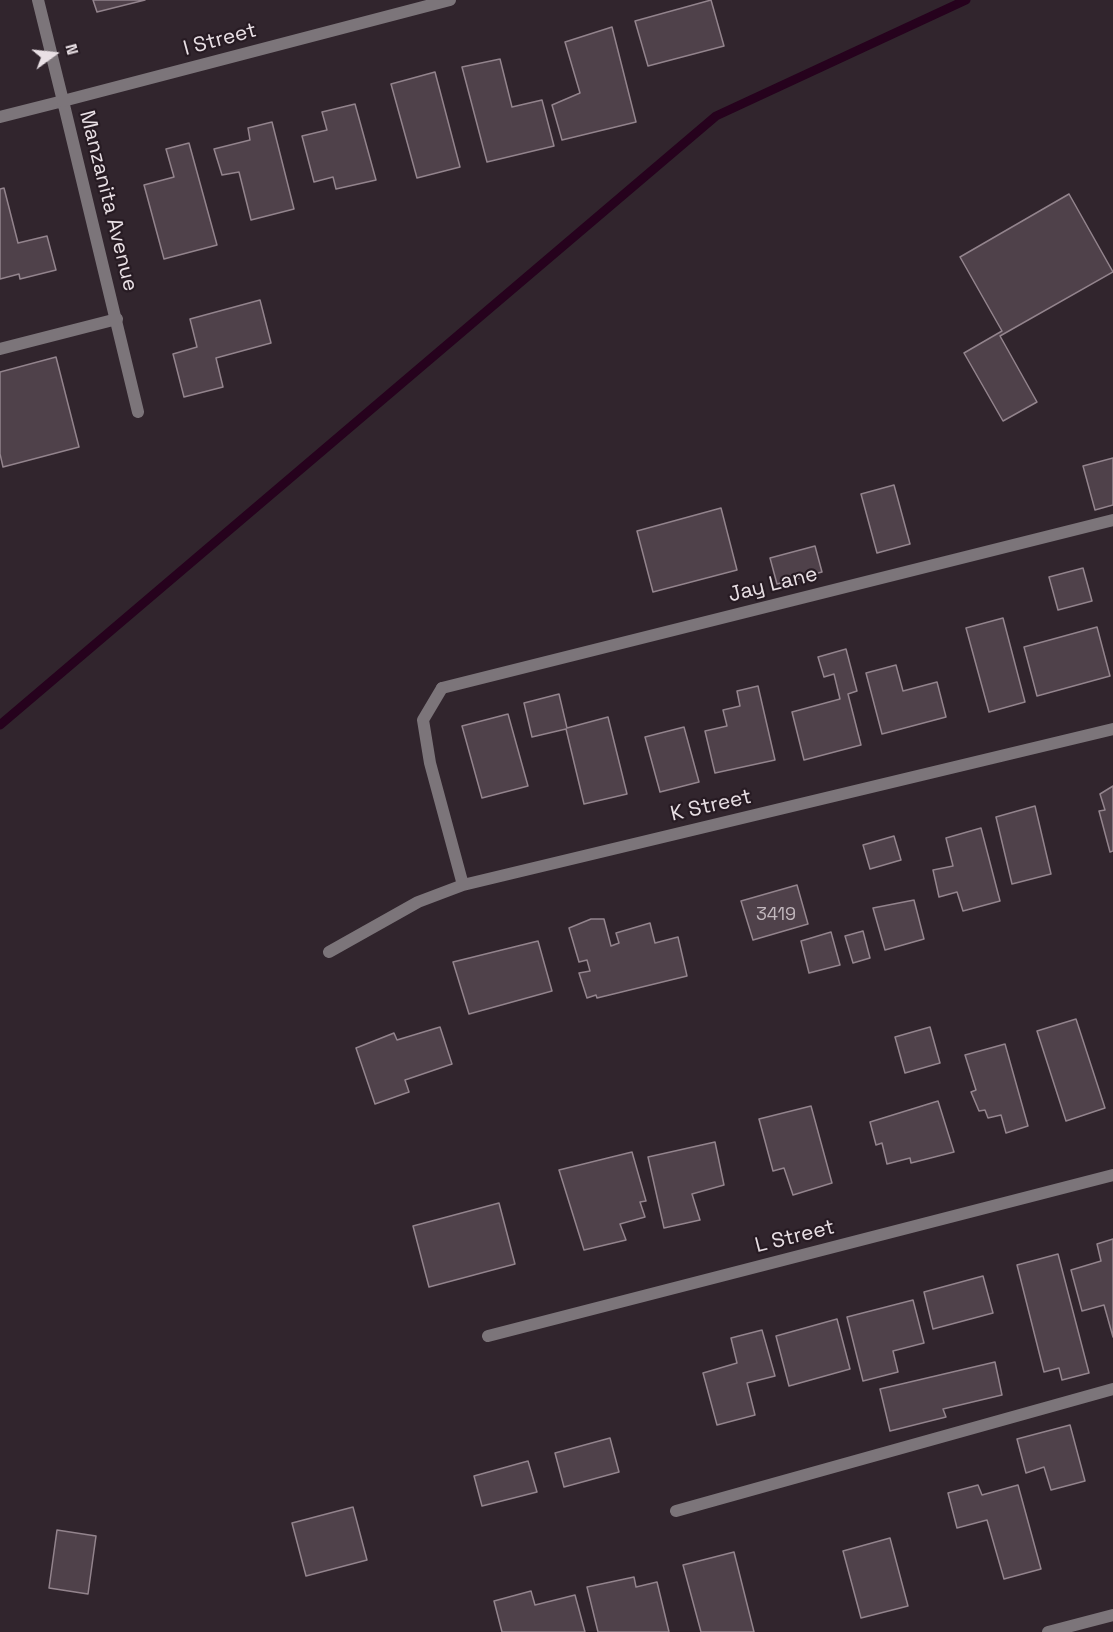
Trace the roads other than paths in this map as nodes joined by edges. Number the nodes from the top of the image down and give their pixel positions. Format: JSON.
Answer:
{"nodes":[{"id":1,"x":38,"y":0,"type":"edge"},
{"id":2,"x":450,"y":0,"type":"edge"},
{"id":3,"x":63,"y":101,"type":"junction"},
{"id":4,"x":0,"y":117,"type":"edge"},
{"id":5,"x":117,"y":319,"type":"junction"},
{"id":6,"x":0,"y":349,"type":"edge"},
{"id":7,"x":138,"y":412,"type":"dead end"},
{"id":8,"x":1113,"y":520,"type":"edge"},
{"id":9,"x":1113,"y":729,"type":"edge"},
{"id":10,"x":463,"y":885,"type":"junction"},
{"id":11,"x":329,"y":952,"type":"dead end"},
{"id":12,"x":1113,"y":1175,"type":"edge"},
{"id":13,"x":488,"y":1336,"type":"dead end"},
{"id":14,"x":1113,"y":1389,"type":"edge"},
{"id":15,"x":676,"y":1511,"type":"dead end"},
{"id":16,"x":1113,"y":1615,"type":"edge"},
{"id":17,"x":1047,"y":1632,"type":"edge"}],
"edges":[{"from":1,"to":3,"type":"street","name":"Manzanita Avenue"},
{"from":2,"to":3,"type":"street","name":"I Street"},
{"from":3,"to":4,"type":"street","name":"I Street"},
{"from":3,"to":5,"type":"street","name":"Manzanita Avenue"},
{"from":5,"to":6,"type":"street"},
{"from":5,"to":7,"type":"street","name":"Manzanita Avenue"},
{"from":8,"to":10,"type":"street","name":"Jay Lane"},
{"from":9,"to":10,"type":"street","name":"K Street"},
{"from":10,"to":11,"type":"street","name":"K Street"},
{"from":12,"to":13,"type":"street","name":"L Street"},
{"from":14,"to":15,"type":"street"},
{"from":16,"to":17,"type":"street"}]}
